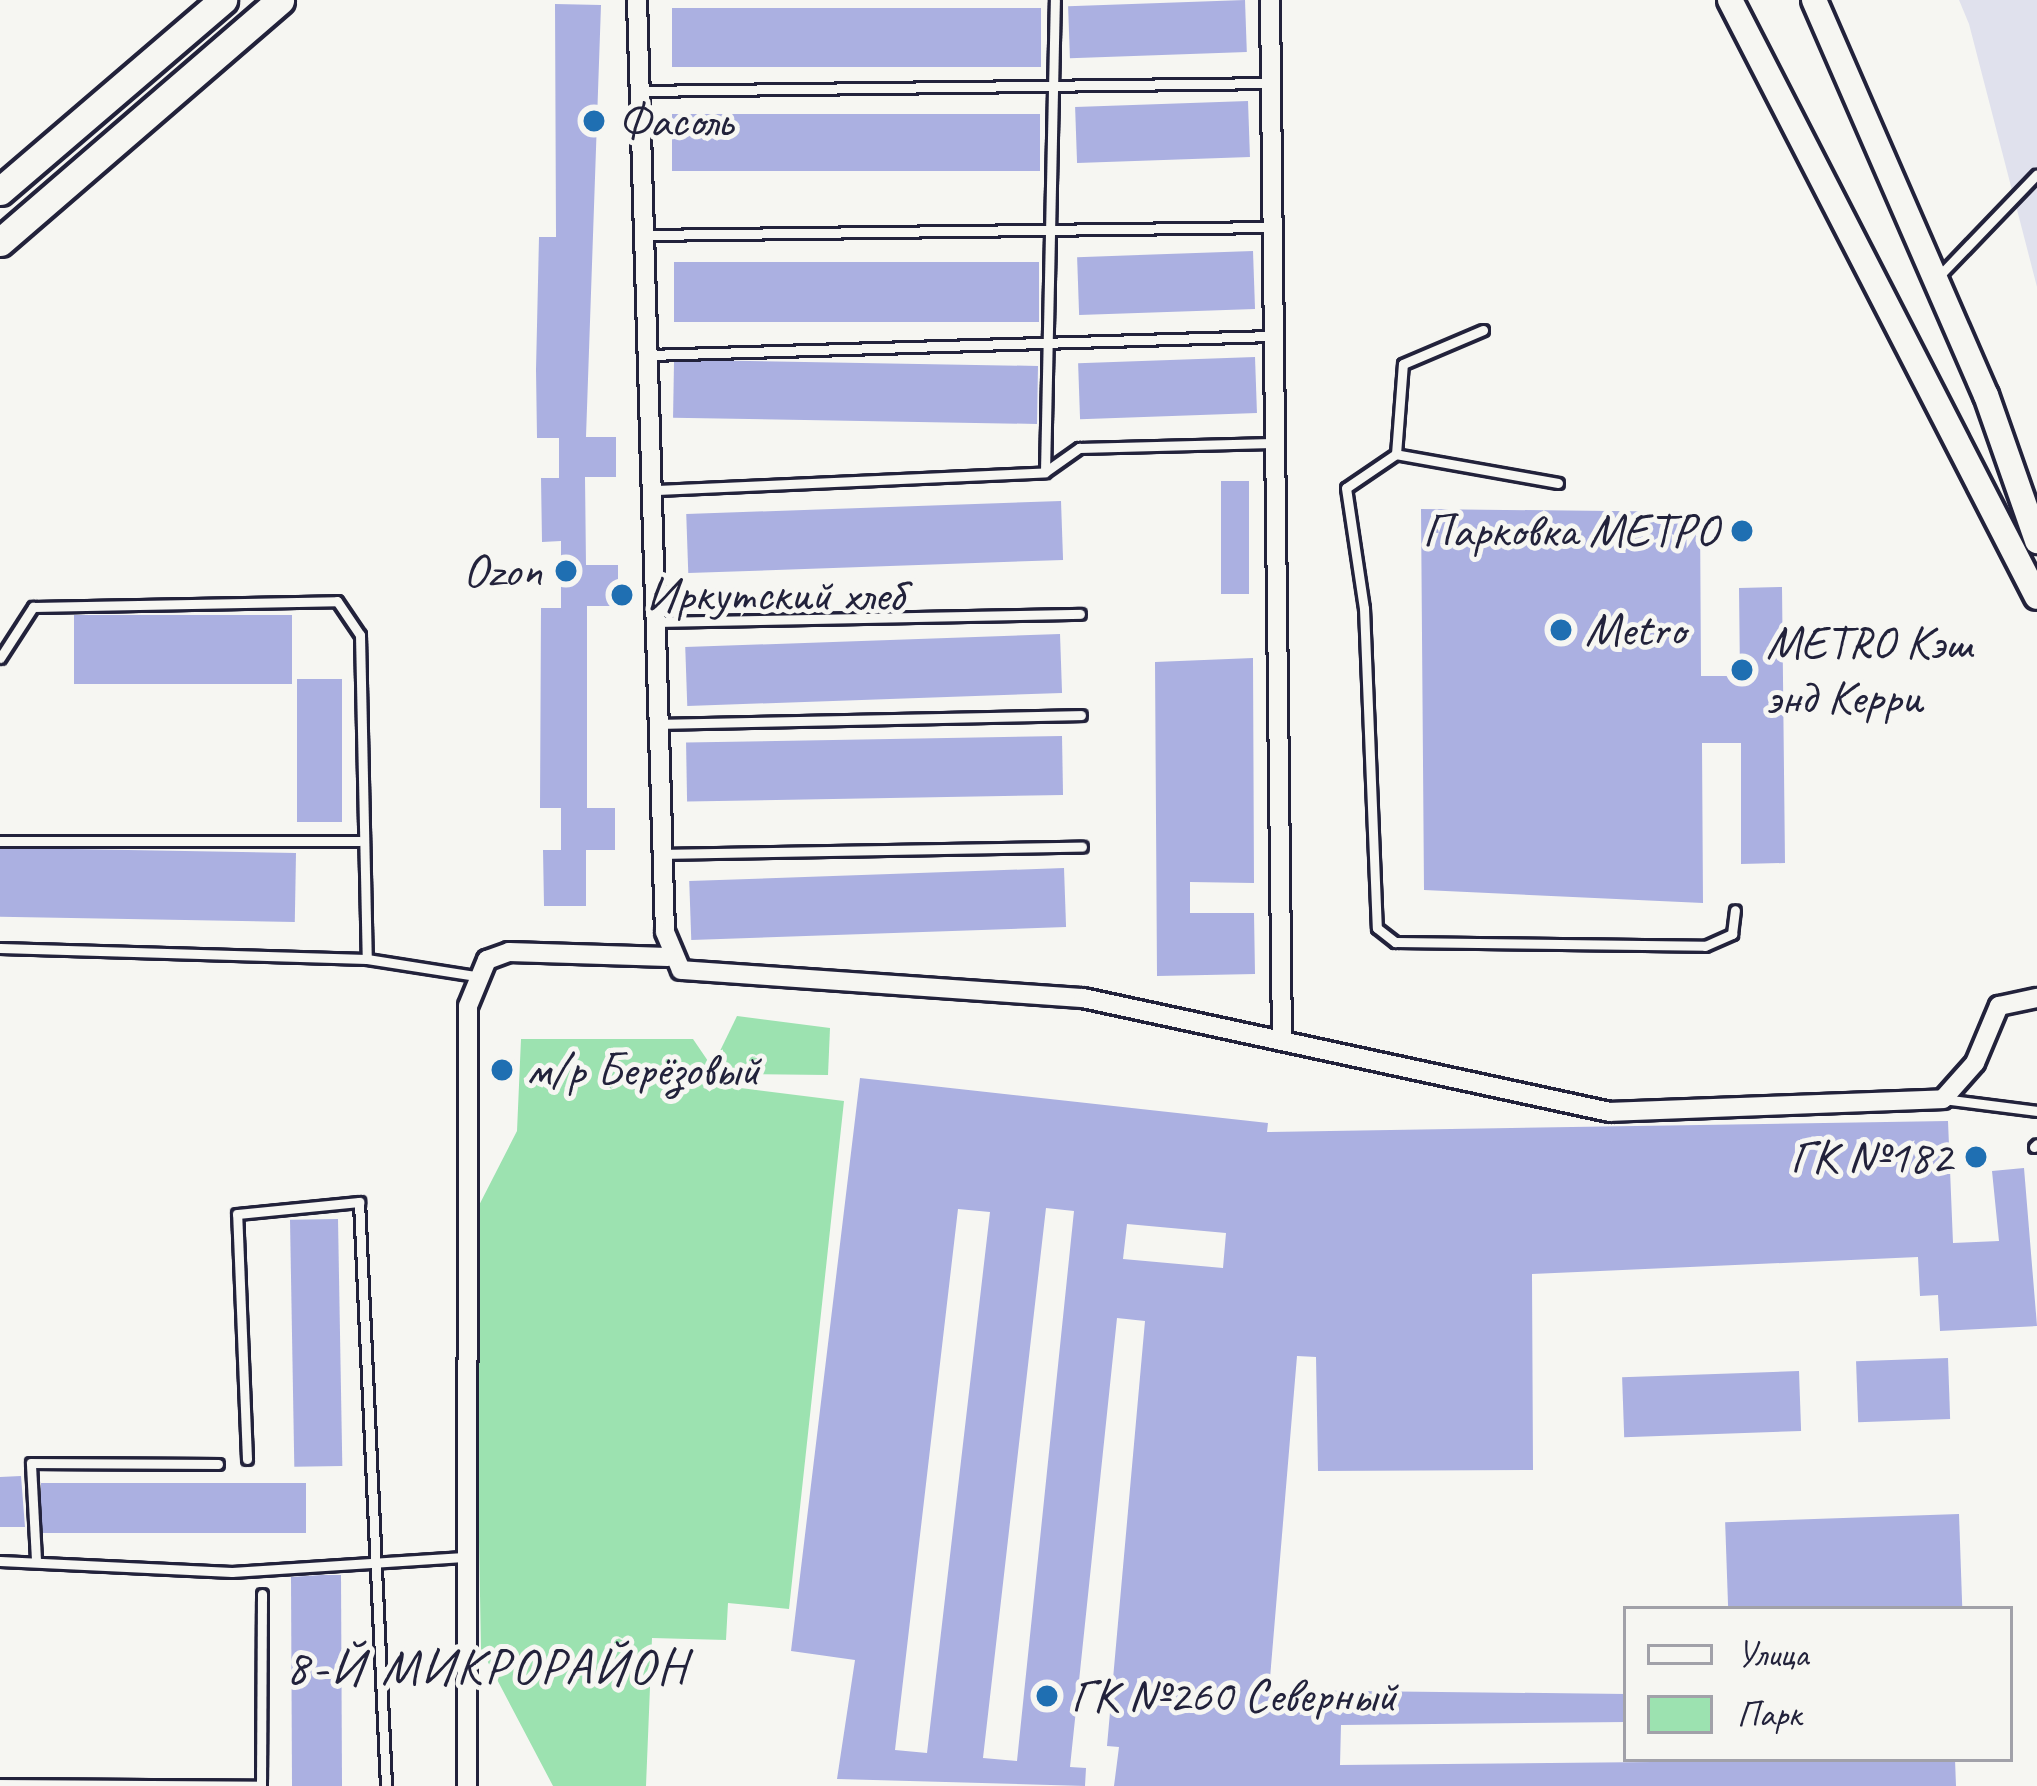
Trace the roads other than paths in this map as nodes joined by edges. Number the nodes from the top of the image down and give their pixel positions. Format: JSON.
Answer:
{"nodes":[{"id":1,"x":223,"y":0,"type":"edge"},
{"id":2,"x":280,"y":0,"type":"edge"},
{"id":3,"x":638,"y":0,"type":"edge"},
{"id":4,"x":1055,"y":0,"type":"edge"},
{"id":5,"x":1270,"y":0,"type":"edge"},
{"id":6,"x":1730,"y":0,"type":"edge"},
{"id":7,"x":1814,"y":0,"type":"edge"},
{"id":8,"x":1271,"y":83,"type":"junction"},
{"id":9,"x":1055,"y":86,"type":"junction"},
{"id":10,"x":638,"y":91,"type":"junction"},
{"id":11,"x":2037,"y":174,"type":"edge"},
{"id":12,"x":0,"y":191,"type":"edge"},
{"id":13,"x":1270,"y":227,"type":"junction"},
{"id":14,"x":1056,"y":230,"type":"junction"},
{"id":15,"x":639,"y":235,"type":"junction"},
{"id":16,"x":0,"y":242,"type":"edge"},
{"id":17,"x":1936,"y":279,"type":"junction"},
{"id":18,"x":1483,"y":330,"type":"dead end"},
{"id":19,"x":1270,"y":336,"type":"junction"},
{"id":20,"x":1052,"y":344,"type":"junction"},
{"id":21,"x":644,"y":356,"type":"junction"},
{"id":22,"x":1273,"y":443,"type":"junction"},
{"id":23,"x":1396,"y":454,"type":"junction"},
{"id":24,"x":1045,"y":472,"type":"junction"},
{"id":25,"x":1558,"y":483,"type":"dead end"},
{"id":26,"x":656,"y":490,"type":"junction"},
{"id":27,"x":2037,"y":541,"type":"edge"},
{"id":28,"x":2037,"y":597,"type":"edge"},
{"id":29,"x":1080,"y":614,"type":"dead end"},
{"id":30,"x":660,"y":622,"type":"junction"},
{"id":31,"x":0,"y":658,"type":"edge"},
{"id":32,"x":1082,"y":715,"type":"dead end"},
{"id":33,"x":660,"y":724,"type":"junction"},
{"id":34,"x":0,"y":841,"type":"edge"},
{"id":35,"x":359,"y":841,"type":"junction"},
{"id":36,"x":1082,"y":847,"type":"dead end"},
{"id":37,"x":663,"y":854,"type":"junction"},
{"id":38,"x":1735,"y":910,"type":"dead end"},
{"id":39,"x":0,"y":948,"type":"edge"},
{"id":40,"x":668,"y":957,"type":"junction"},
{"id":41,"x":367,"y":959,"type":"junction"},
{"id":42,"x":475,"y":976,"type":"junction"},
{"id":43,"x":2037,"y":998,"type":"edge"},
{"id":44,"x":1282,"y":1037,"type":"junction"},
{"id":45,"x":1943,"y":1100,"type":"junction"},
{"id":46,"x":2037,"y":1111,"type":"edge"},
{"id":47,"x":247,"y":1459,"type":"dead end"},
{"id":48,"x":218,"y":1464,"type":"dead end"},
{"id":49,"x":464,"y":1557,"type":"junction"},
{"id":50,"x":36,"y":1560,"type":"junction"},
{"id":51,"x":0,"y":1561,"type":"edge"},
{"id":52,"x":383,"y":1562,"type":"junction"},
{"id":53,"x":262,"y":1594,"type":"dead end"},
{"id":54,"x":0,"y":1784,"type":"edge"},
{"id":55,"x":386,"y":1786,"type":"edge"},
{"id":56,"x":467,"y":1786,"type":"edge"}],
"edges":[{"from":1,"to":12,"type":"main road"},
{"from":2,"to":16,"type":"main road"},
{"from":3,"to":10,"type":"street"},
{"from":4,"to":9,"type":"lane"},
{"from":5,"to":8,"type":"street"},
{"from":6,"to":28,"type":"main road"},
{"from":7,"to":17,"type":"main road"},
{"from":8,"to":9,"type":"lane"},
{"from":8,"to":13,"type":"street"},
{"from":9,"to":10,"type":"lane"},
{"from":9,"to":14,"type":"lane"},
{"from":10,"to":15,"type":"street"},
{"from":11,"to":17,"type":"lane"},
{"from":13,"to":14,"type":"lane"},
{"from":13,"to":19,"type":"street"},
{"from":14,"to":15,"type":"lane"},
{"from":14,"to":20,"type":"lane"},
{"from":15,"to":21,"type":"street"},
{"from":17,"to":27,"type":"main road"},
{"from":18,"to":23,"type":"lane"},
{"from":19,"to":20,"type":"lane"},
{"from":19,"to":22,"type":"street"},
{"from":20,"to":21,"type":"lane"},
{"from":20,"to":24,"type":"lane"},
{"from":21,"to":26,"type":"street"},
{"from":22,"to":24,"type":"lane"},
{"from":22,"to":44,"type":"street"},
{"from":23,"to":25,"type":"lane"},
{"from":23,"to":38,"type":"lane"},
{"from":24,"to":26,"type":"lane"},
{"from":26,"to":30,"type":"street"},
{"from":29,"to":30,"type":"lane"},
{"from":30,"to":33,"type":"street"},
{"from":31,"to":35,"type":"lane"},
{"from":32,"to":33,"type":"lane"},
{"from":33,"to":37,"type":"street"},
{"from":34,"to":35,"type":"lane"},
{"from":35,"to":41,"type":"lane"},
{"from":36,"to":37,"type":"lane"},
{"from":37,"to":40,"type":"street"},
{"from":39,"to":41,"type":"lane"},
{"from":40,"to":42,"type":"street"},
{"from":40,"to":44,"type":"street"},
{"from":41,"to":42,"type":"lane"},
{"from":42,"to":49,"type":"street"},
{"from":43,"to":45,"type":"street"},
{"from":44,"to":45,"type":"street"},
{"from":45,"to":46,"type":"lane"},
{"from":47,"to":52,"type":"lane"},
{"from":48,"to":50,"type":"lane"},
{"from":49,"to":52,"type":"lane"},
{"from":49,"to":56,"type":"street"},
{"from":50,"to":51,"type":"lane"},
{"from":50,"to":52,"type":"lane"},
{"from":52,"to":55,"type":"lane"},
{"from":53,"to":54,"type":"lane"}]}
